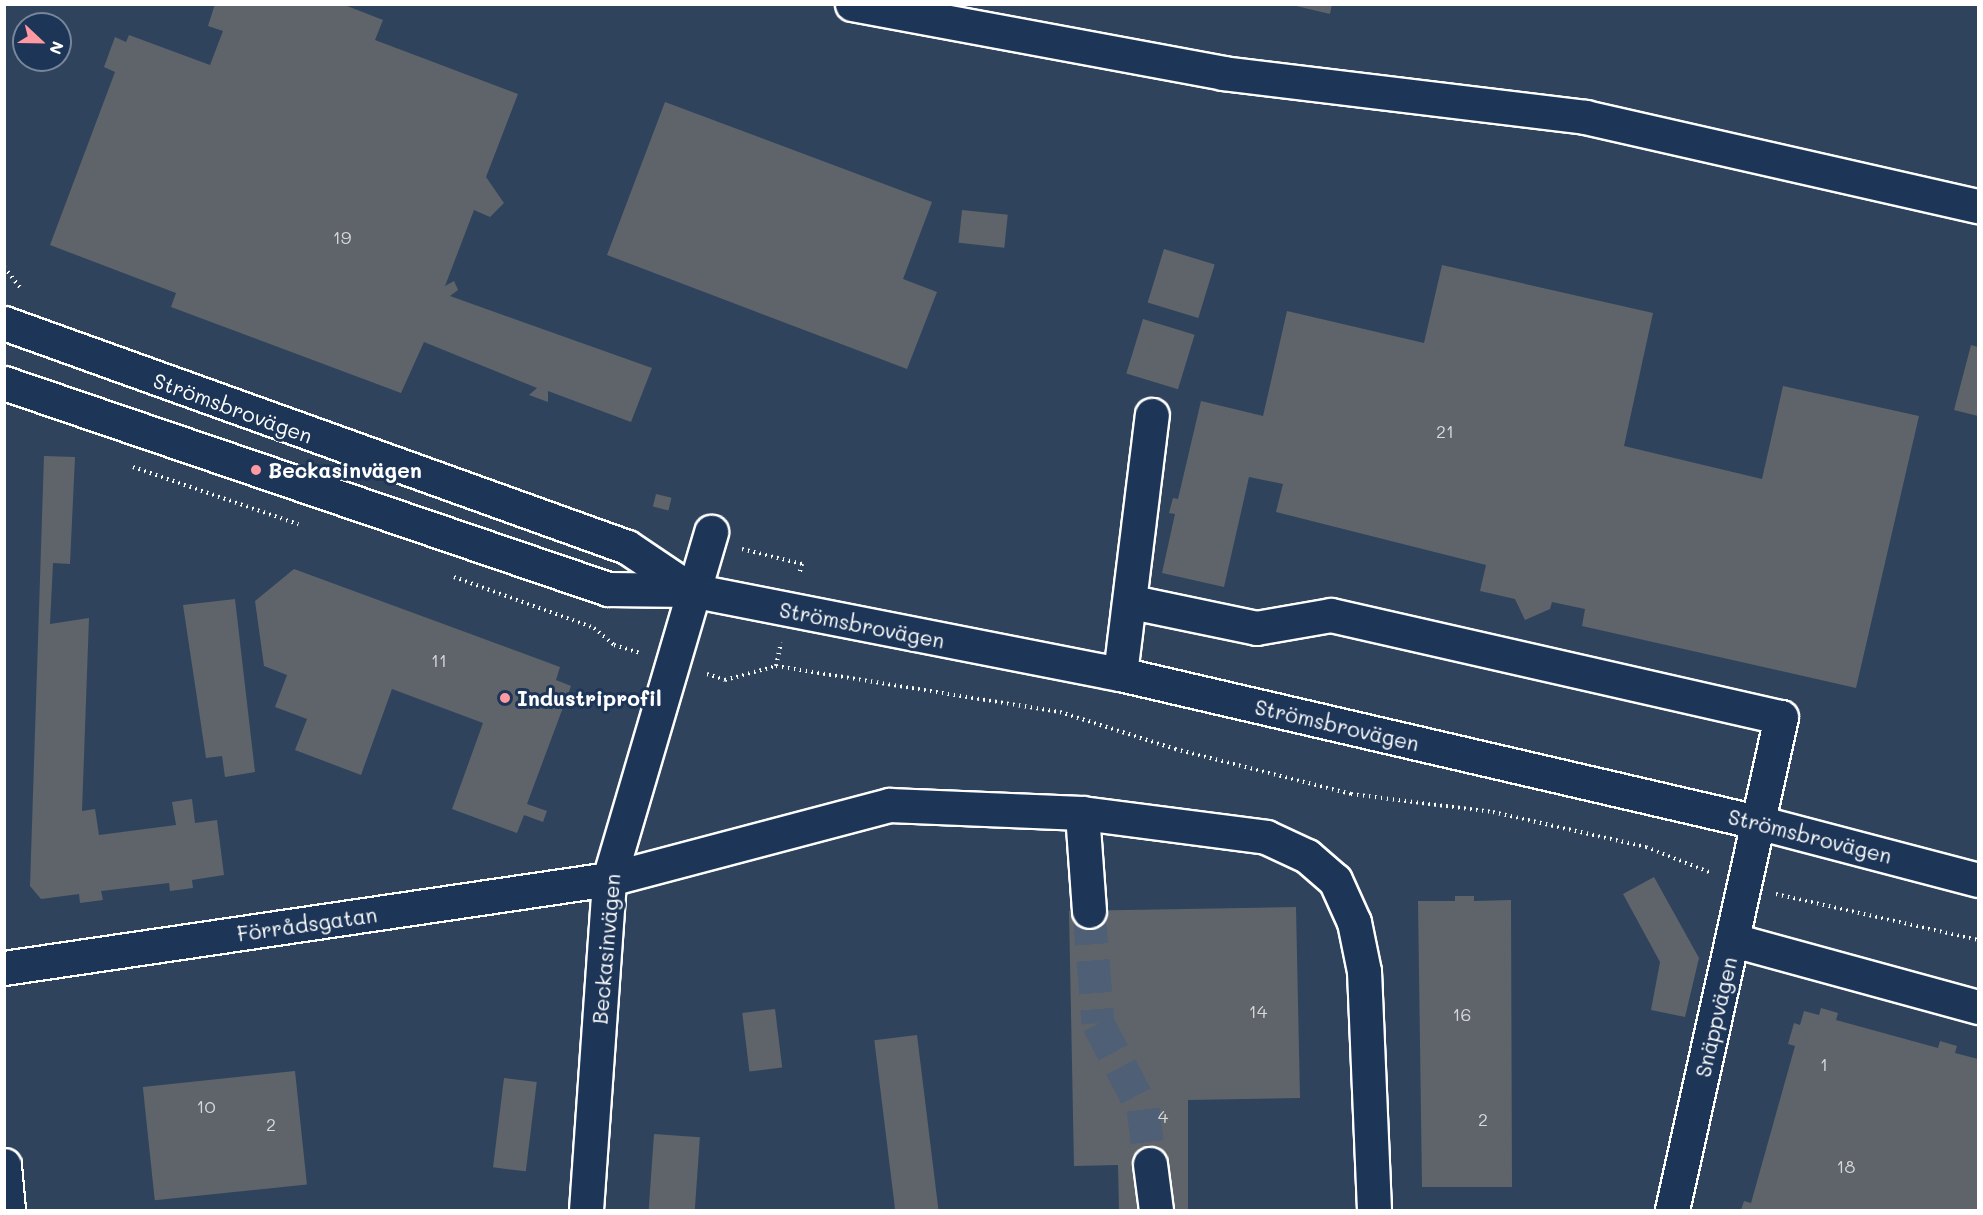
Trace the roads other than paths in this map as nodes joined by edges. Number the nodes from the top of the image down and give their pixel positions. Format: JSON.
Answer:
{"nodes":[{"id":1,"x":852,"y":4,"type":"edge"},
{"id":2,"x":1978,"y":206,"type":"edge"},
{"id":3,"x":4,"y":323,"type":"edge"},
{"id":4,"x":4,"y":383,"type":"edge"},
{"id":5,"x":1152,"y":415,"type":"dead end"},
{"id":6,"x":711,"y":532,"type":"dead end"},
{"id":7,"x":691,"y":590,"type":"junction"},
{"id":8,"x":1132,"y":602,"type":"junction"},
{"id":9,"x":1120,"y":674,"type":"junction"},
{"id":10,"x":1082,"y":813,"type":"junction"},
{"id":11,"x":1757,"y":822,"type":"junction"},
{"id":12,"x":609,"y":879,"type":"junction"},
{"id":13,"x":1978,"y":880,"type":"edge"},
{"id":14,"x":1089,"y":911,"type":"tunnel mouth"},
{"id":15,"x":1733,"y":940,"type":"junction"},
{"id":16,"x":4,"y":968,"type":"edge"},
{"id":17,"x":1978,"y":1007,"type":"edge"},
{"id":18,"x":1150,"y":1164,"type":"tunnel mouth"},
{"id":19,"x":4,"y":1165,"type":"edge"},
{"id":20,"x":8,"y":1210,"type":"edge"},
{"id":21,"x":586,"y":1210,"type":"edge"},
{"id":22,"x":1156,"y":1210,"type":"edge"},
{"id":23,"x":1374,"y":1210,"type":"edge"},
{"id":24,"x":1672,"y":1210,"type":"edge"}],
"edges":[{"from":1,"to":2,"type":"main road"},
{"from":3,"to":7,"type":"main road","name":"Strömsbrovägen"},
{"from":4,"to":7,"type":"main road","name":"Strömsbrovägen"},
{"from":5,"to":8,"type":"main road"},
{"from":6,"to":7,"type":"main road","name":"Beckasinvägen"},
{"from":7,"to":9,"type":"main road","name":"Strömsbrovägen"},
{"from":7,"to":12,"type":"main road","name":"Beckasinvägen"},
{"from":8,"to":9,"type":"main road"},
{"from":8,"to":11,"type":"main road","name":"Snäppvägen"},
{"from":9,"to":11,"type":"main road","name":"Strömsbrovägen"},
{"from":10,"to":12,"type":"main road","name":"Förrådsgatan"},
{"from":10,"to":14,"type":"main road"},
{"from":10,"to":23,"type":"main road","name":"Förrådsgatan"},
{"from":11,"to":13,"type":"main road","name":"Strömsbrovägen"},
{"from":11,"to":15,"type":"main road","name":"Snäppvägen"},
{"from":12,"to":16,"type":"main road","name":"Förrådsgatan"},
{"from":12,"to":21,"type":"main road","name":"Beckasinvägen"},
{"from":15,"to":17,"type":"main road"},
{"from":15,"to":24,"type":"main road","name":"Snäppvägen"},
{"from":18,"to":22,"type":"main road"},
{"from":19,"to":20,"type":"main road"}]}
